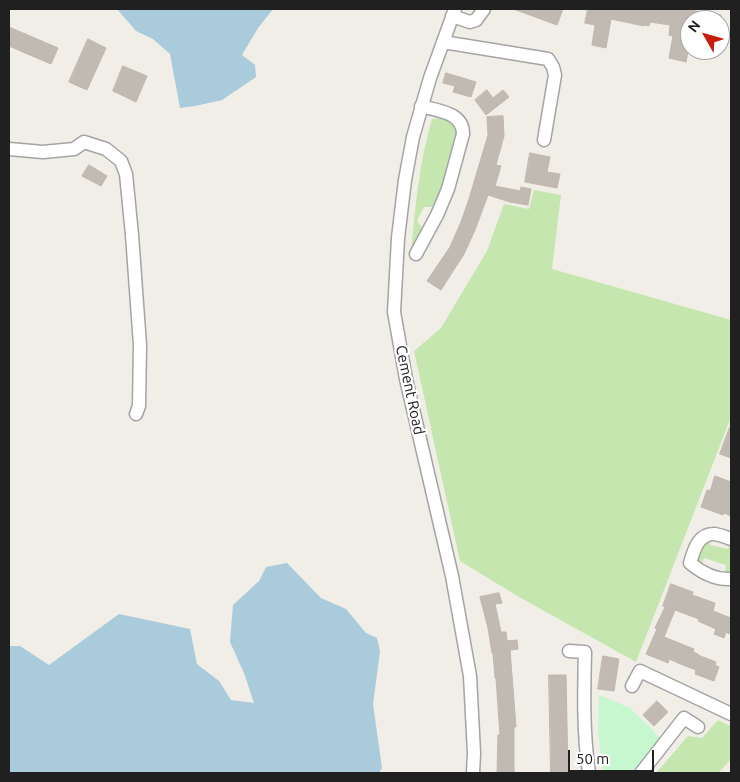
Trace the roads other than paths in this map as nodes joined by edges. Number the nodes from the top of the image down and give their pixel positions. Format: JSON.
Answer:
{"nodes":[{"id":1,"x":484,"y":9,"type":"edge"},
{"id":2,"x":453,"y":12,"type":"edge"},
{"id":3,"x":442,"y":42,"type":"junction"},
{"id":4,"x":421,"y":106,"type":"junction"},
{"id":5,"x":544,"y":140,"type":"dead end"},
{"id":6,"x":9,"y":149,"type":"edge"},
{"id":7,"x":416,"y":254,"type":"dead end"},
{"id":8,"x":136,"y":414,"type":"dead end"},
{"id":9,"x":731,"y":539,"type":"edge"},
{"id":10,"x":731,"y":579,"type":"edge"},
{"id":11,"x":569,"y":651,"type":"dead end"},
{"id":12,"x":632,"y":686,"type":"dead end"},
{"id":13,"x":731,"y":714,"type":"edge"},
{"id":14,"x":698,"y":727,"type":"dead end"},
{"id":15,"x":473,"y":773,"type":"edge"},
{"id":16,"x":589,"y":773,"type":"edge"},
{"id":17,"x":641,"y":773,"type":"edge"}],
"edges":[{"from":1,"to":2,"type":"street"},
{"from":2,"to":3,"type":"street","name":"Cement Road"},
{"from":3,"to":4,"type":"street","name":"Cement Road"},
{"from":3,"to":5,"type":"street"},
{"from":4,"to":7,"type":"street"},
{"from":4,"to":15,"type":"street","name":"Cement Road"},
{"from":6,"to":8,"type":"street"},
{"from":9,"to":10,"type":"street"},
{"from":11,"to":16,"type":"street"},
{"from":12,"to":13,"type":"street"},
{"from":14,"to":17,"type":"street"}]}
